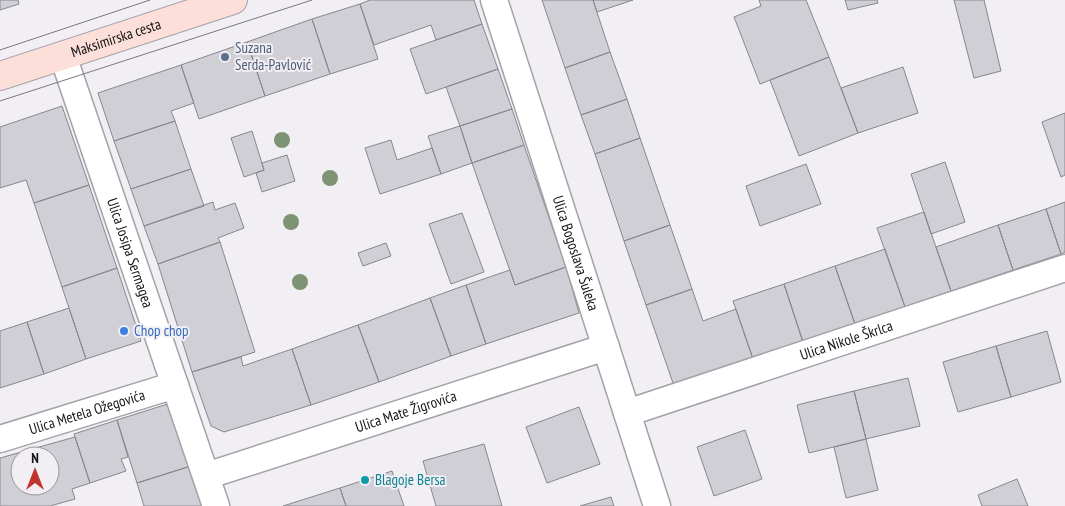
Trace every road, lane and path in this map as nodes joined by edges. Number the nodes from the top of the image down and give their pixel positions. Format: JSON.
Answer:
{"nodes":[{"id":1,"x":233,"y":0,"type":"edge"},
{"id":2,"x":494,"y":0,"type":"edge"},
{"id":3,"x":63,"y":56,"type":"junction"},
{"id":4,"x":0,"y":76,"type":"edge"},
{"id":5,"x":1065,"y":268,"type":"edge"},
{"id":6,"x":606,"y":347,"type":"junction"},
{"id":7,"x":176,"y":385,"type":"junction"},
{"id":8,"x":628,"y":413,"type":"junction"},
{"id":9,"x":0,"y":439,"type":"edge"},
{"id":10,"x":206,"y":476,"type":"junction"},
{"id":11,"x":216,"y":506,"type":"edge"},
{"id":12,"x":657,"y":506,"type":"edge"}],
"edges":[{"from":1,"to":3,"type":"main road","name":"Maksimirska cesta"},
{"from":2,"to":6,"type":"street","name":"Ulica Bogoslava Šuleka"},
{"from":3,"to":4,"type":"main road","name":"Maksimirska cesta"},
{"from":3,"to":7,"type":"street","name":"Ulica Josipa Sermagea"},
{"from":5,"to":8,"type":"street","name":"Ulica Nikole Škrlca"},
{"from":6,"to":8,"type":"street","name":"Ulica Bogoslava Šuleka"},
{"from":6,"to":10,"type":"street","name":"Ulica Mate Žigrovića"},
{"from":7,"to":9,"type":"street","name":"Ulica Metela Ožegovića"},
{"from":7,"to":10,"type":"street","name":"Ulica Josipa Sermagea"},
{"from":8,"to":12,"type":"street","name":"Ulica Bogoslava Šuleka"},
{"from":10,"to":11,"type":"street","name":"Ulica Josipa Sermagea"}]}
